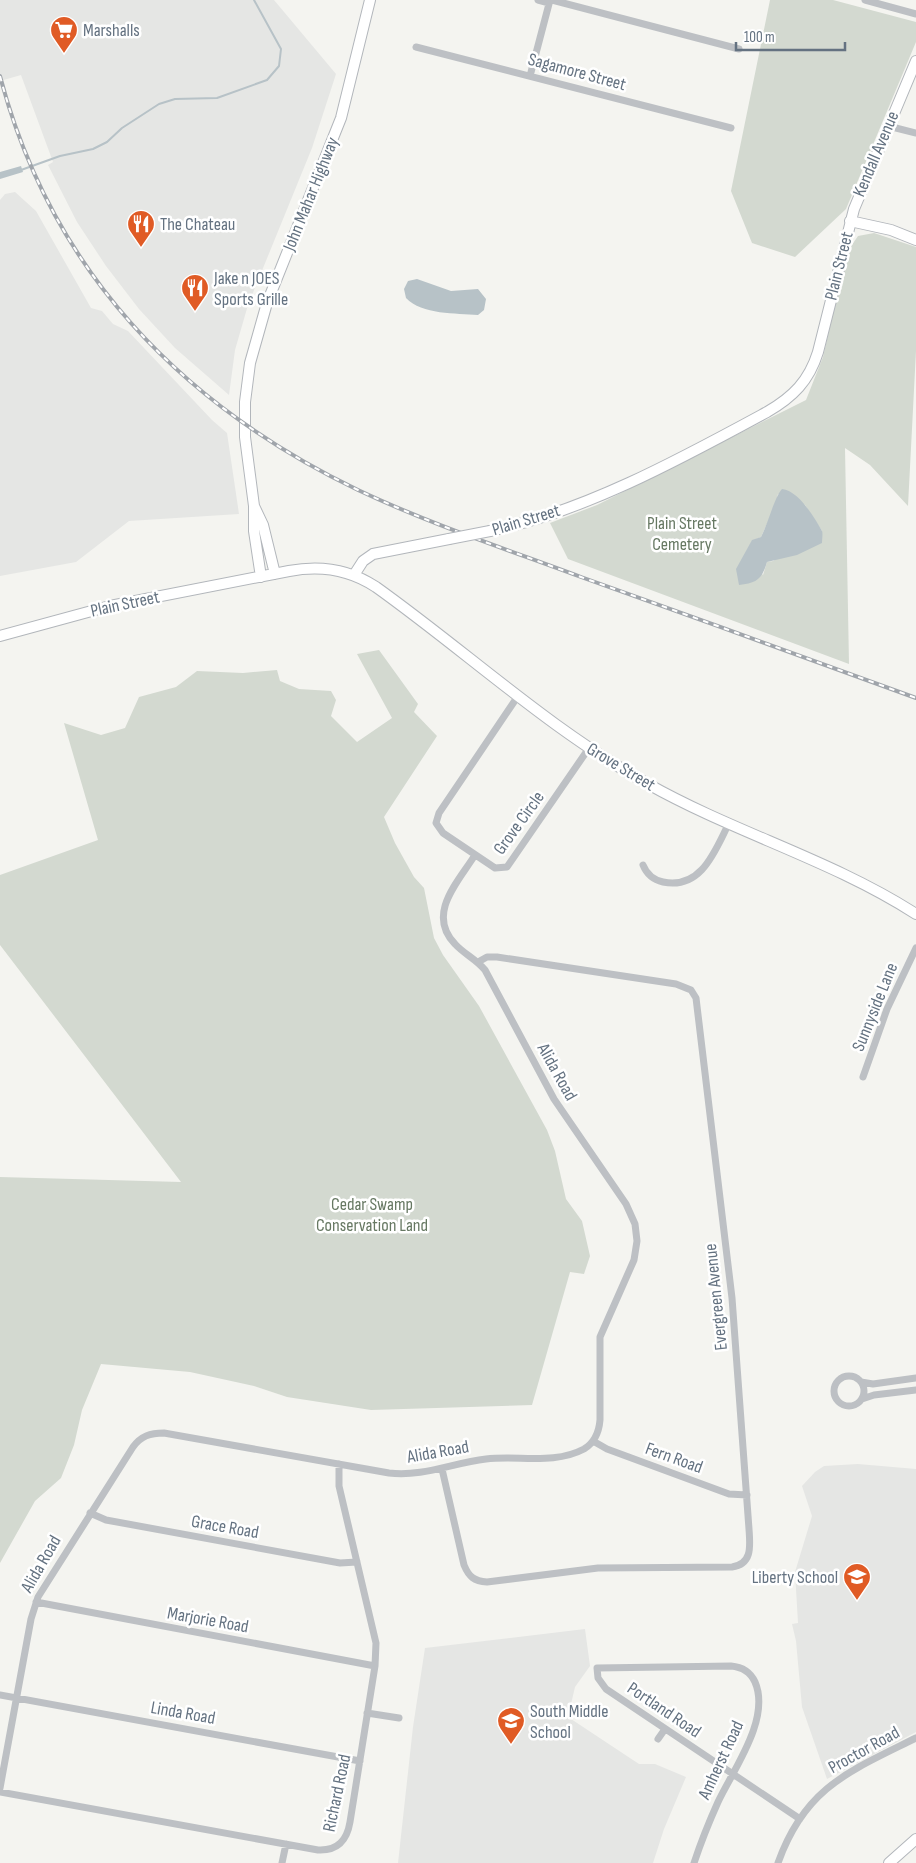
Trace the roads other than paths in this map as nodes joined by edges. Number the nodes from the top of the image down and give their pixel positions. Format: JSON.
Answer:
{"nodes":[{"id":1,"x":370,"y":0,"type":"edge"},
{"id":2,"x":538,"y":0,"type":"edge"},
{"id":3,"x":865,"y":0,"type":"edge"},
{"id":4,"x":550,"y":1,"type":"edge"},
{"id":5,"x":916,"y":14,"type":"edge"},
{"id":6,"x":416,"y":47,"type":"dead end"},
{"id":7,"x":739,"y":49,"type":"dead end"},
{"id":8,"x":916,"y":60,"type":"edge"},
{"id":9,"x":530,"y":76,"type":"junction"},
{"id":10,"x":888,"y":126,"type":"junction"},
{"id":11,"x":731,"y":128,"type":"dead end"},
{"id":12,"x":916,"y":133,"type":"edge"},
{"id":13,"x":850,"y":221,"type":"junction"},
{"id":14,"x":916,"y":240,"type":"edge"},
{"id":15,"x":254,"y":506,"type":"junction"},
{"id":16,"x":275,"y":574,"type":"junction"},
{"id":17,"x":354,"y":575,"type":"junction"},
{"id":18,"x":261,"y":577,"type":"junction"},
{"id":19,"x":0,"y":636,"type":"edge"},
{"id":20,"x":518,"y":696,"type":"junction"},
{"id":21,"x":589,"y":748,"type":"junction"},
{"id":22,"x":728,"y":825,"type":"junction"},
{"id":23,"x":475,"y":854,"type":"junction"},
{"id":24,"x":644,"y":865,"type":"dead end"},
{"id":25,"x":916,"y":914,"type":"edge"},
{"id":26,"x":916,"y":948,"type":"edge"},
{"id":27,"x":478,"y":962,"type":"junction"},
{"id":28,"x":863,"y":1077,"type":"dead end"},
{"id":29,"x":916,"y":1378,"type":"edge"},
{"id":30,"x":861,"y":1382,"type":"junction"},
{"id":31,"x":916,"y":1390,"type":"edge"},
{"id":32,"x":862,"y":1399,"type":"junction"},
{"id":33,"x":593,"y":1441,"type":"junction"},
{"id":34,"x":339,"y":1464,"type":"junction"},
{"id":35,"x":442,"y":1469,"type":"junction"},
{"id":36,"x":747,"y":1495,"type":"junction"},
{"id":37,"x":90,"y":1513,"type":"junction"},
{"id":38,"x":357,"y":1562,"type":"junction"},
{"id":39,"x":36,"y":1602,"type":"junction"},
{"id":40,"x":375,"y":1666,"type":"junction"},
{"id":41,"x":597,"y":1668,"type":"joint"},
{"id":42,"x":0,"y":1695,"type":"edge"},
{"id":43,"x":16,"y":1698,"type":"junction"},
{"id":44,"x":367,"y":1714,"type":"junction"},
{"id":45,"x":399,"y":1718,"type":"dead end"},
{"id":46,"x":665,"y":1729,"type":"junction"},
{"id":47,"x":916,"y":1738,"type":"edge"},
{"id":48,"x":658,"y":1739,"type":"dead end"},
{"id":49,"x":360,"y":1761,"type":"junction"},
{"id":50,"x":732,"y":1774,"type":"junction"},
{"id":51,"x":0,"y":1788,"type":"edge"},
{"id":52,"x":0,"y":1792,"type":"edge"},
{"id":53,"x":800,"y":1819,"type":"junction"},
{"id":54,"x":916,"y":1839,"type":"edge"},
{"id":55,"x":286,"y":1844,"type":"junction"},
{"id":56,"x":282,"y":1863,"type":"edge"},
{"id":57,"x":694,"y":1863,"type":"edge"},
{"id":58,"x":778,"y":1863,"type":"edge"},
{"id":59,"x":889,"y":1863,"type":"edge"}],
"edges":[{"from":1,"to":15,"type":"street","name":"John Mahar Highway"},
{"from":2,"to":4,"type":"street"},
{"from":3,"to":5,"type":"street"},
{"from":4,"to":7,"type":"street"},
{"from":4,"to":9,"type":"street"},
{"from":6,"to":9,"type":"street","name":"Sagamore Street"},
{"from":8,"to":10,"type":"street","name":"Kendall Avenue"},
{"from":9,"to":11,"type":"street","name":"Sagamore Street"},
{"from":10,"to":12,"type":"street"},
{"from":10,"to":13,"type":"street","name":"Kendall Avenue"},
{"from":13,"to":14,"type":"street","name":"Plain Street"},
{"from":13,"to":17,"type":"street","name":"Plain Street","bridge":true},
{"from":15,"to":16,"type":"street","name":"John Mahar Highway"},
{"from":15,"to":18,"type":"street","name":"John Mahar Highway"},
{"from":16,"to":17,"type":"street","name":"Plain Street"},
{"from":16,"to":18,"type":"street","name":"Plain Street"},
{"from":17,"to":20,"type":"street","name":"Grove Street"},
{"from":18,"to":19,"type":"street","name":"Plain Street"},
{"from":20,"to":21,"type":"street","name":"Grove Street"},
{"from":20,"to":23,"type":"street","name":"Grove Circle"},
{"from":21,"to":22,"type":"street","name":"Grove Street"},
{"from":21,"to":23,"type":"street","name":"Grove Circle"},
{"from":22,"to":24,"type":"street"},
{"from":22,"to":25,"type":"street","name":"Grove Street"},
{"from":23,"to":27,"type":"street"},
{"from":26,"to":28,"type":"street","name":"Sunnyside Lane"},
{"from":27,"to":33,"type":"street","name":"Alida Road"},
{"from":27,"to":36,"type":"street","name":"Evergreen Avenue"},
{"from":29,"to":30,"type":"street"},
{"from":30,"to":32,"type":"street"},
{"from":30,"to":32,"type":"street"},
{"from":31,"to":32,"type":"street"},
{"from":33,"to":35,"type":"street","name":"Alida Road"},
{"from":33,"to":36,"type":"street","name":"Fern Road"},
{"from":34,"to":35,"type":"street","name":"Alida Road"},
{"from":34,"to":37,"type":"street","name":"Alida Road"},
{"from":34,"to":38,"type":"street","name":"Richard Road"},
{"from":35,"to":36,"type":"street","name":"Evergreen Avenue"},
{"from":37,"to":38,"type":"street","name":"Grace Road"},
{"from":37,"to":39,"type":"street","name":"Alida Road"},
{"from":38,"to":40,"type":"street","name":"Richard Road"},
{"from":39,"to":40,"type":"street","name":"Marjorie Road"},
{"from":39,"to":43,"type":"street","name":"Alida Road"},
{"from":40,"to":44,"type":"street","name":"Richard Road"},
{"from":41,"to":46,"type":"street","name":"Portland Road"},
{"from":41,"to":50,"type":"street","name":"Amherst Road"},
{"from":42,"to":43,"type":"street","name":"Linda Road"},
{"from":43,"to":49,"type":"street","name":"Linda Road"},
{"from":43,"to":51,"type":"street","name":"Alida Road"},
{"from":44,"to":45,"type":"street"},
{"from":44,"to":49,"type":"street","name":"Richard Road"},
{"from":46,"to":48,"type":"street"},
{"from":46,"to":50,"type":"street","name":"Portland Road"},
{"from":47,"to":53,"type":"street","name":"Proctor Road"},
{"from":49,"to":55,"type":"street","name":"Richard Road"},
{"from":50,"to":53,"type":"street","name":"Portland Road"},
{"from":50,"to":57,"type":"street","name":"Amherst Road"},
{"from":52,"to":55,"type":"street","name":"Richard Road"},
{"from":53,"to":58,"type":"street","name":"Proctor Road"},
{"from":54,"to":59,"type":"street"},
{"from":55,"to":56,"type":"street"}]}
